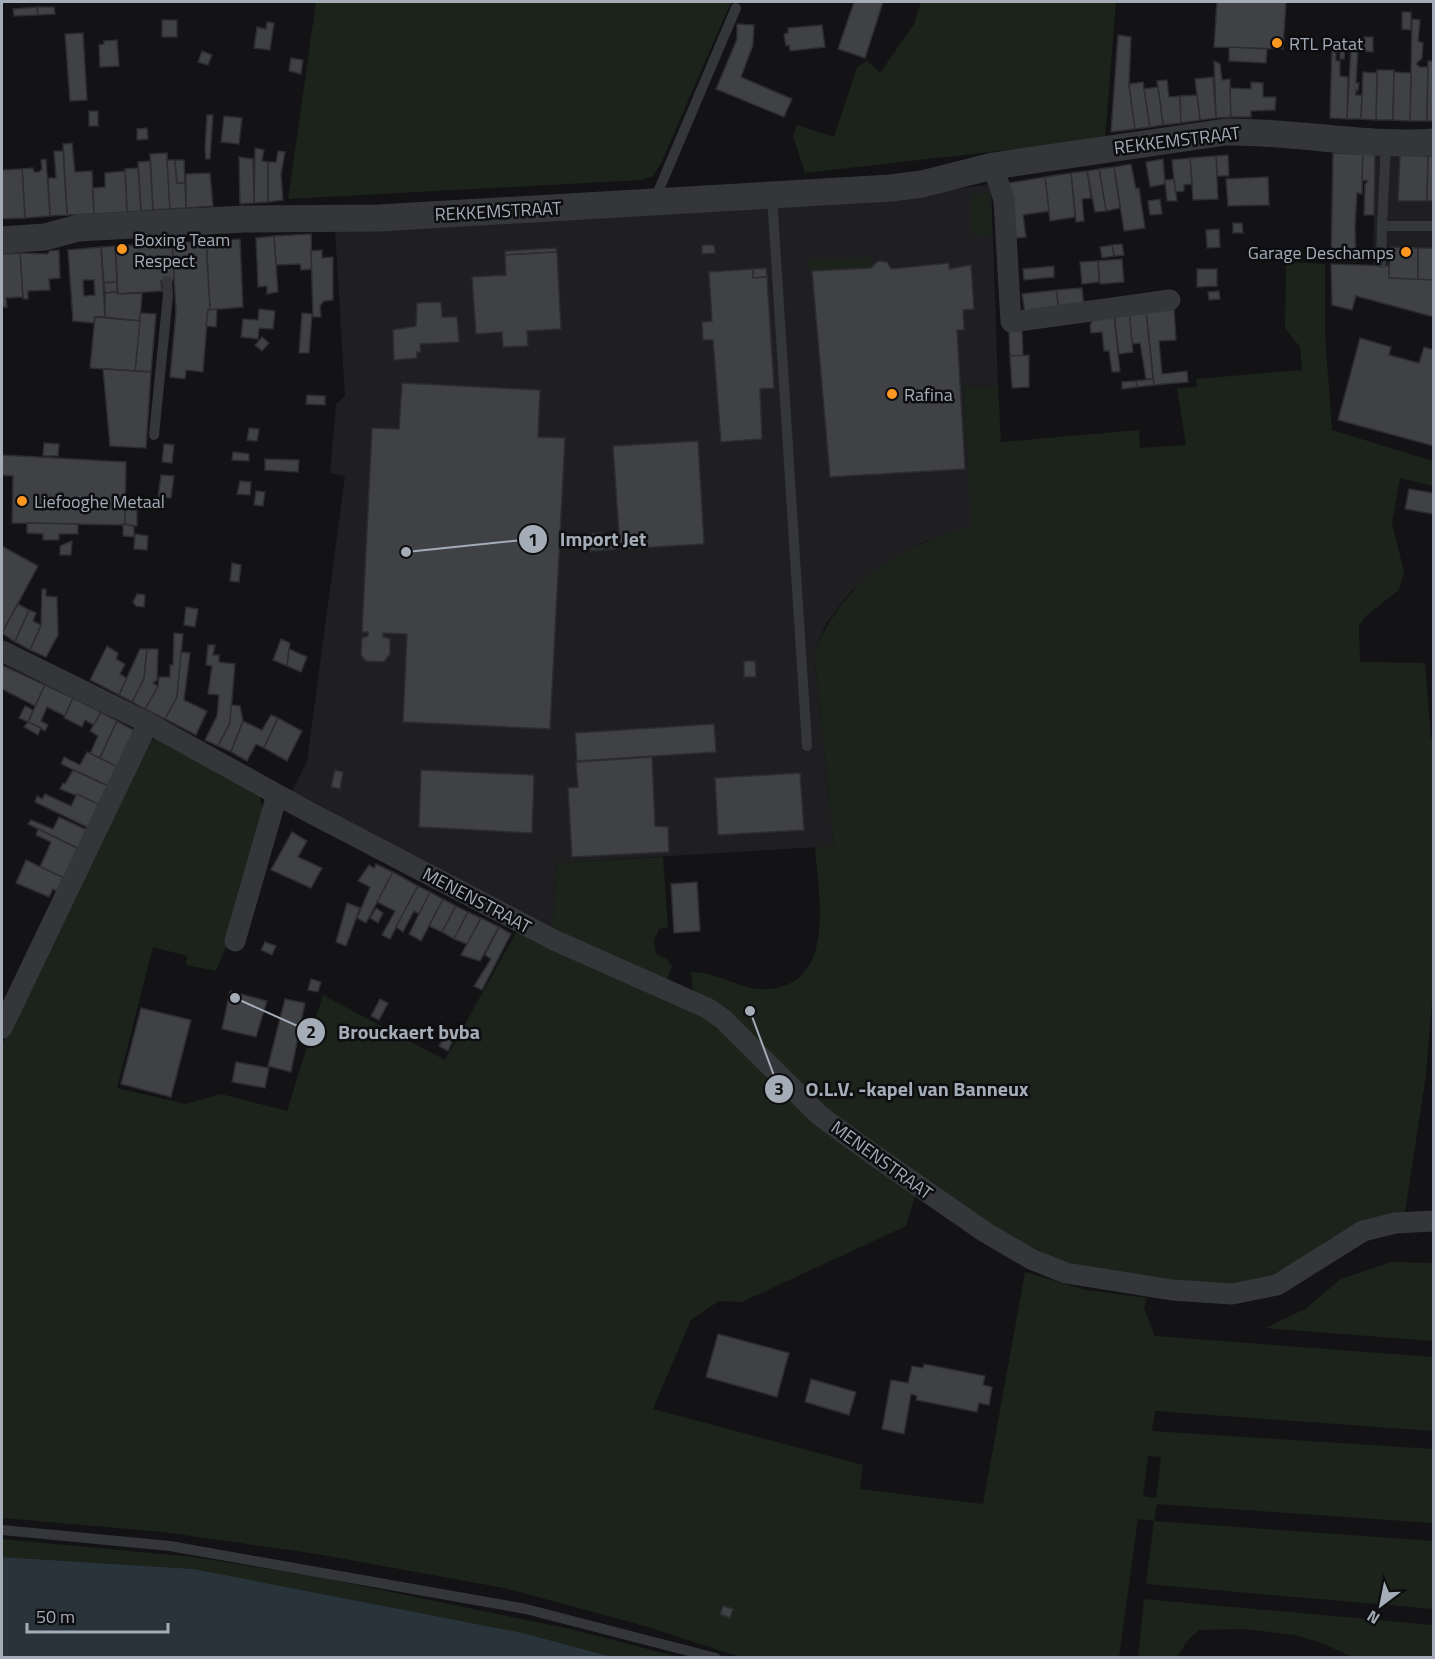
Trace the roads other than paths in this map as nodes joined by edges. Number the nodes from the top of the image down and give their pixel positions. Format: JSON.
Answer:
{"nodes":[{"id":1,"x":736,"y":8,"type":"dead end"},
{"id":2,"x":1386,"y":141,"type":"junction"},
{"id":3,"x":1434,"y":142,"type":"edge"},
{"id":4,"x":993,"y":166,"type":"junction"},
{"id":5,"x":772,"y":196,"type":"junction"},
{"id":6,"x":654,"y":202,"type":"junction"},
{"id":7,"x":1382,"y":226,"type":"junction"},
{"id":8,"x":1434,"y":226,"type":"edge"},
{"id":9,"x":2,"y":240,"type":"edge"},
{"id":10,"x":1381,"y":263,"type":"dead end"},
{"id":11,"x":167,"y":280,"type":"dead end"},
{"id":12,"x":1170,"y":300,"type":"dead end"},
{"id":13,"x":154,"y":435,"type":"dead end"},
{"id":14,"x":2,"y":651,"type":"edge"},
{"id":15,"x":148,"y":723,"type":"junction"},
{"id":16,"x":807,"y":746,"type":"dead end"},
{"id":17,"x":278,"y":795,"type":"junction"},
{"id":18,"x":235,"y":941,"type":"dead end"},
{"id":19,"x":2,"y":1028,"type":"edge"},
{"id":20,"x":1434,"y":1221,"type":"edge"},
{"id":21,"x":2,"y":1530,"type":"edge"},
{"id":22,"x":716,"y":1658,"type":"edge"}],
"edges":[{"from":1,"to":6,"type":"lane"},
{"from":2,"to":3,"type":"street","name":"REKKEMSTRAAT"},
{"from":2,"to":4,"type":"street","name":"REKKEMSTRAAT"},
{"from":2,"to":7,"type":"lane"},
{"from":4,"to":5,"type":"street","name":"REKKEMSTRAAT"},
{"from":4,"to":12,"type":"street"},
{"from":5,"to":6,"type":"street","name":"REKKEMSTRAAT"},
{"from":5,"to":16,"type":"lane"},
{"from":6,"to":9,"type":"street","name":"REKKEMSTRAAT"},
{"from":7,"to":8,"type":"lane"},
{"from":7,"to":10,"type":"lane"},
{"from":11,"to":13,"type":"lane"},
{"from":14,"to":15,"type":"street","name":"MENENSTRAAT"},
{"from":15,"to":17,"type":"street","name":"MENENSTRAAT"},
{"from":15,"to":19,"type":"street"},
{"from":17,"to":18,"type":"street"},
{"from":17,"to":20,"type":"street","name":"MENENSTRAAT"},
{"from":21,"to":22,"type":"lane"}]}
